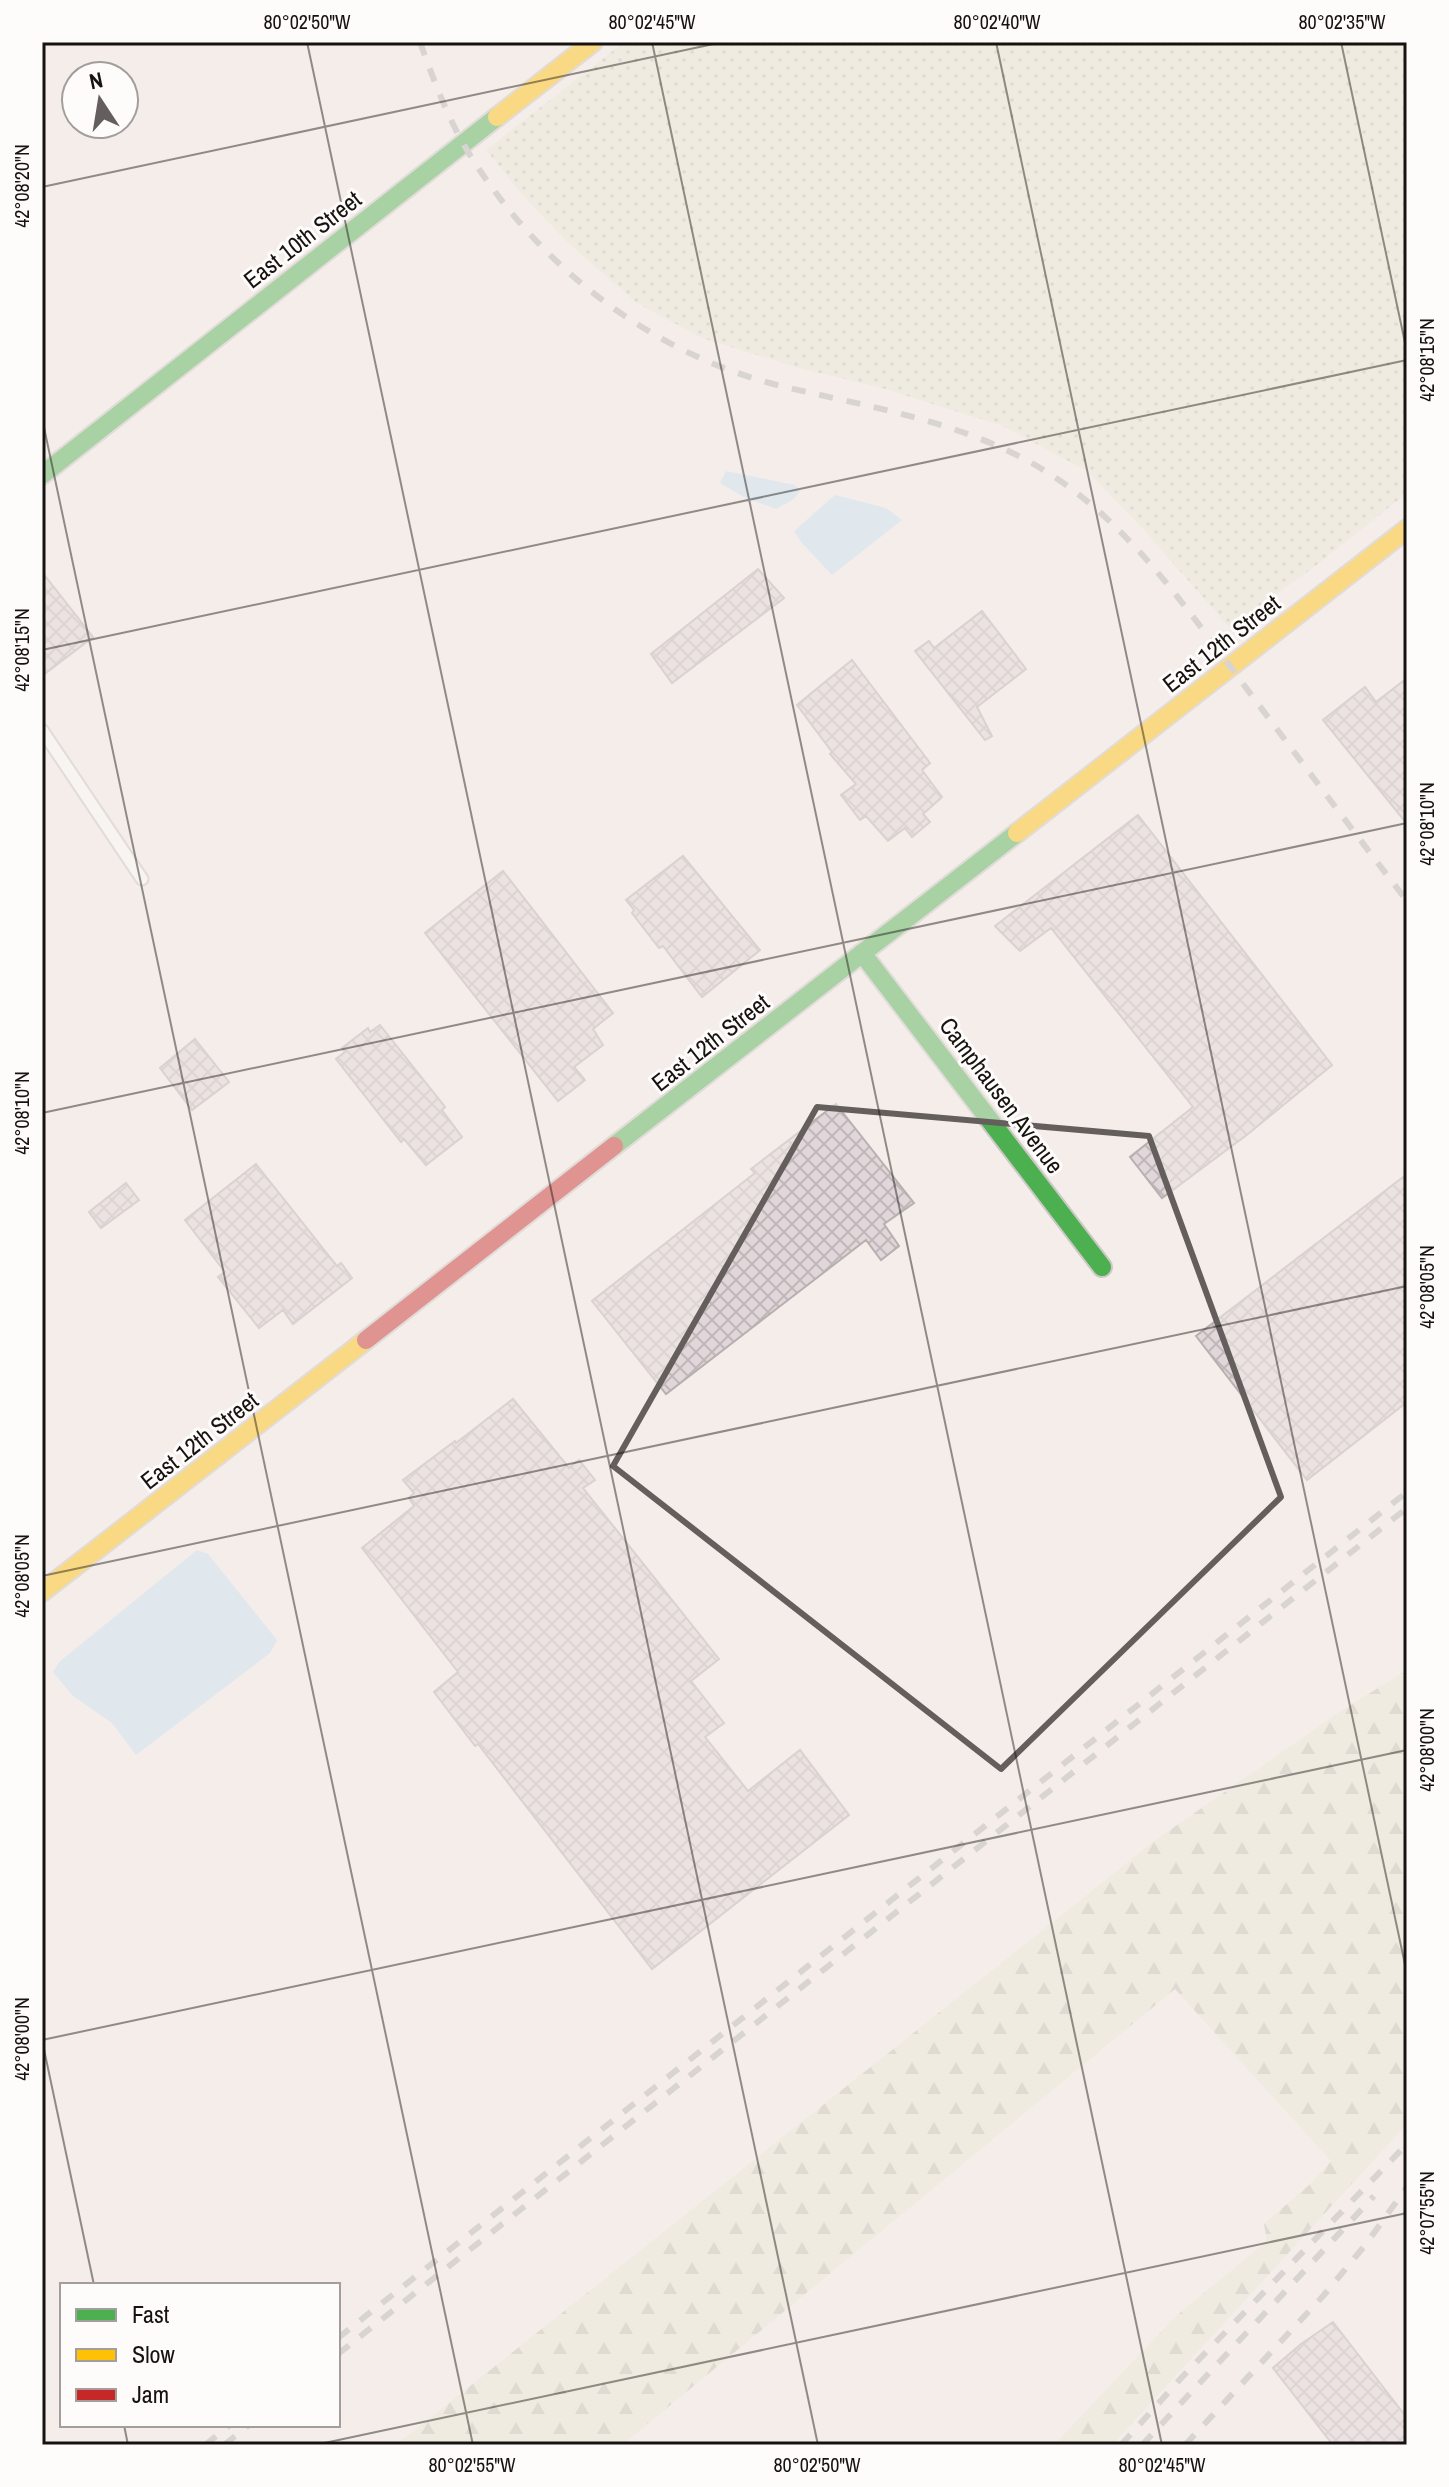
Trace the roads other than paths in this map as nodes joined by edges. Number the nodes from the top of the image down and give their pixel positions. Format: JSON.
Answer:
{"nodes":[{"id":1,"x":593,"y":42,"type":"edge"},
{"id":2,"x":42,"y":475,"type":"edge"},
{"id":3,"x":1407,"y":529,"type":"edge"},
{"id":4,"x":42,"y":730,"type":"edge"},
{"id":5,"x":142,"y":879,"type":"dead end"},
{"id":6,"x":862,"y":953,"type":"junction"},
{"id":7,"x":1102,"y":1267,"type":"dead end"},
{"id":8,"x":42,"y":1592,"type":"edge"}],
"edges":[{"from":1,"to":2,"type":"main road","name":"East 10th Street"},
{"from":3,"to":6,"type":"main road","name":"East 12th Street"},
{"from":4,"to":5,"type":"lane"},
{"from":6,"to":7,"type":"main road","name":"Camphausen Avenue"},
{"from":6,"to":8,"type":"main road","name":"East 12th Street"}]}
